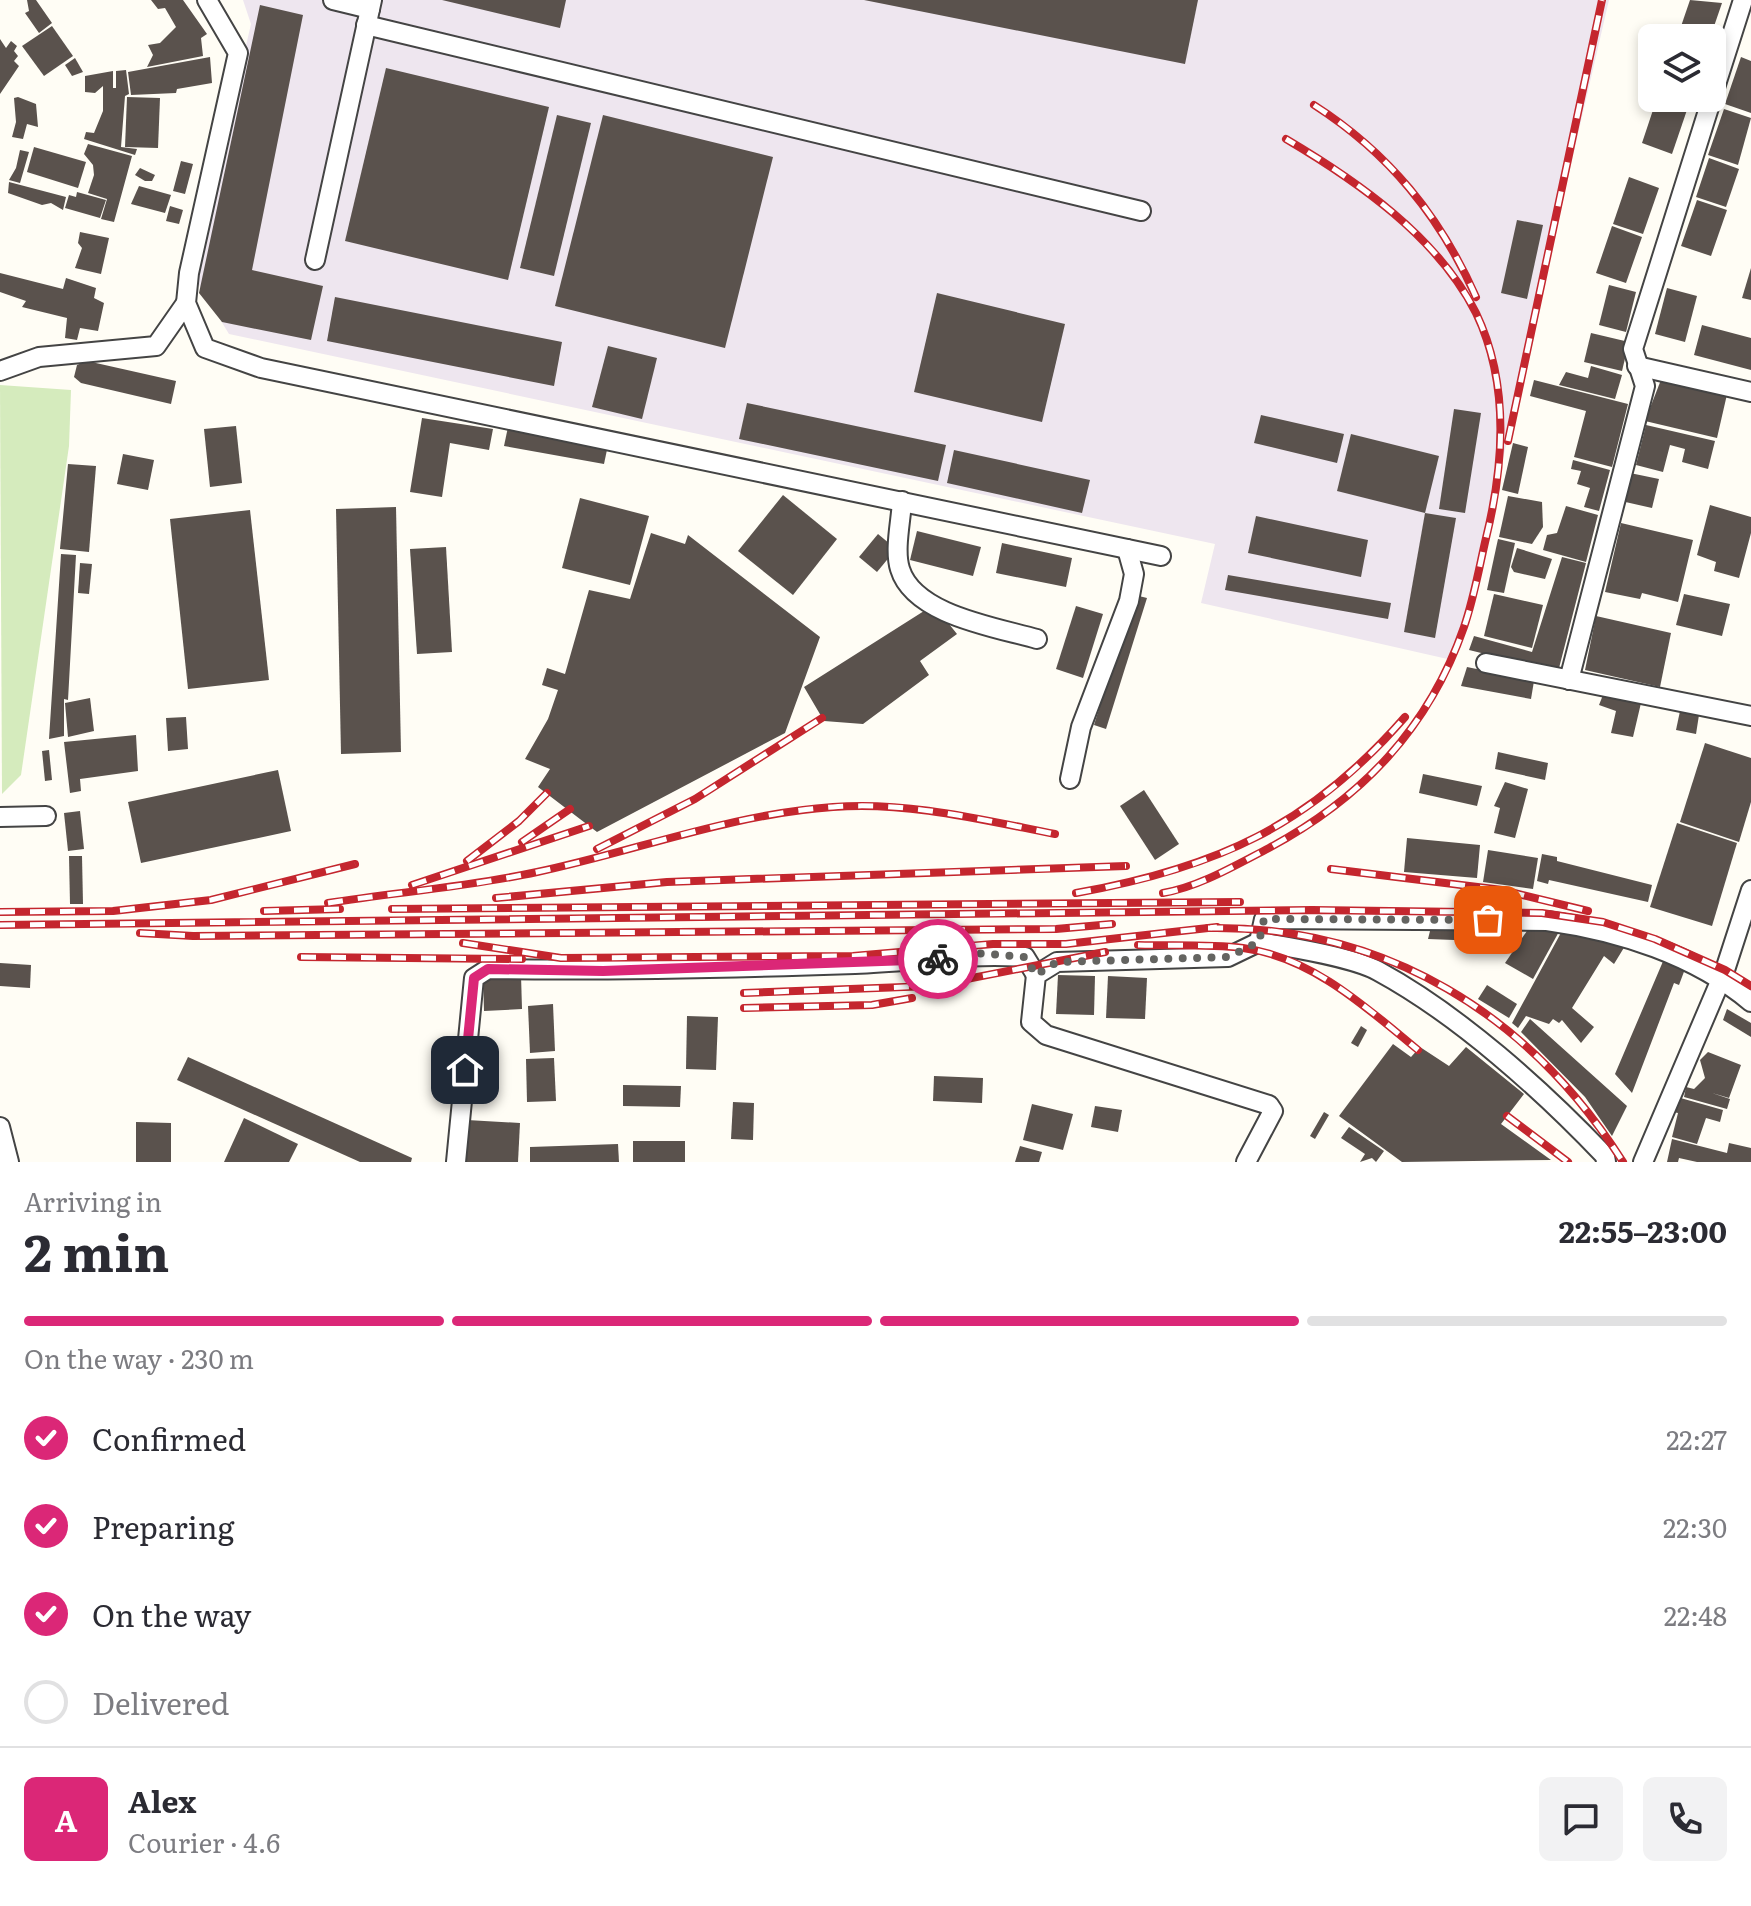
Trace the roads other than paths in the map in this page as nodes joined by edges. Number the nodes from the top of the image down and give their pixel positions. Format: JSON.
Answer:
{"nodes":[{"id":1,"x":207,"y":0,"type":"edge"},
{"id":2,"x":333,"y":0,"type":"edge"},
{"id":3,"x":1743,"y":0,"type":"edge"},
{"id":4,"x":369,"y":11,"type":"edge"},
{"id":5,"x":1726,"y":53,"type":"edge"},
{"id":6,"x":1707,"y":112,"type":"edge"},
{"id":7,"x":1141,"y":211,"type":"dead end"},
{"id":8,"x":315,"y":260,"type":"dead end"},
{"id":9,"x":186,"y":303,"type":"junction"},
{"id":10,"x":1637,"y":366,"type":"junction"},
{"id":11,"x":0,"y":371,"type":"edge"},
{"id":12,"x":1751,"y":392,"type":"edge"},
{"id":13,"x":902,"y":501,"type":"junction"},
{"id":14,"x":1127,"y":549,"type":"junction"},
{"id":15,"x":1161,"y":556,"type":"dead end"},
{"id":16,"x":1037,"y":639,"type":"dead end"},
{"id":17,"x":1486,"y":663,"type":"dead end"},
{"id":18,"x":1569,"y":680,"type":"junction"},
{"id":19,"x":1751,"y":716,"type":"edge"},
{"id":20,"x":1070,"y":779,"type":"dead end"},
{"id":21,"x":46,"y":816,"type":"dead end"},
{"id":22,"x":0,"y":817,"type":"edge"},
{"id":23,"x":1751,"y":890,"type":"edge"},
{"id":24,"x":1259,"y":942,"type":"junction"},
{"id":25,"x":1036,"y":975,"type":"junction"},
{"id":26,"x":1721,"y":977,"type":"junction"},
{"id":27,"x":1751,"y":1002,"type":"edge"},
{"id":28,"x":0,"y":1127,"type":"edge"},
{"id":29,"x":9,"y":1162,"type":"edge"},
{"id":30,"x":456,"y":1162,"type":"edge"},
{"id":31,"x":1246,"y":1162,"type":"edge"},
{"id":32,"x":1606,"y":1162,"type":"edge"},
{"id":33,"x":1643,"y":1162,"type":"edge"}],
"edges":[{"from":1,"to":9,"type":"street"},
{"from":2,"to":4,"type":"street"},
{"from":3,"to":5,"type":"street"},
{"from":4,"to":7,"type":"street"},
{"from":4,"to":8,"type":"street"},
{"from":6,"to":10,"type":"street"},
{"from":9,"to":11,"type":"street"},
{"from":9,"to":13,"type":"street"},
{"from":10,"to":12,"type":"street"},
{"from":10,"to":18,"type":"street"},
{"from":13,"to":14,"type":"street"},
{"from":13,"to":16,"type":"street"},
{"from":14,"to":15,"type":"street"},
{"from":14,"to":20,"type":"street"},
{"from":17,"to":18,"type":"street"},
{"from":18,"to":19,"type":"street"},
{"from":21,"to":22,"type":"street"},
{"from":23,"to":26,"type":"street"},
{"from":24,"to":25,"type":"street"},
{"from":24,"to":26,"type":"street"},
{"from":24,"to":32,"type":"street"},
{"from":25,"to":30,"type":"street"},
{"from":25,"to":31,"type":"street"},
{"from":26,"to":27,"type":"street"},
{"from":26,"to":33,"type":"street"},
{"from":28,"to":29,"type":"street"}]}
